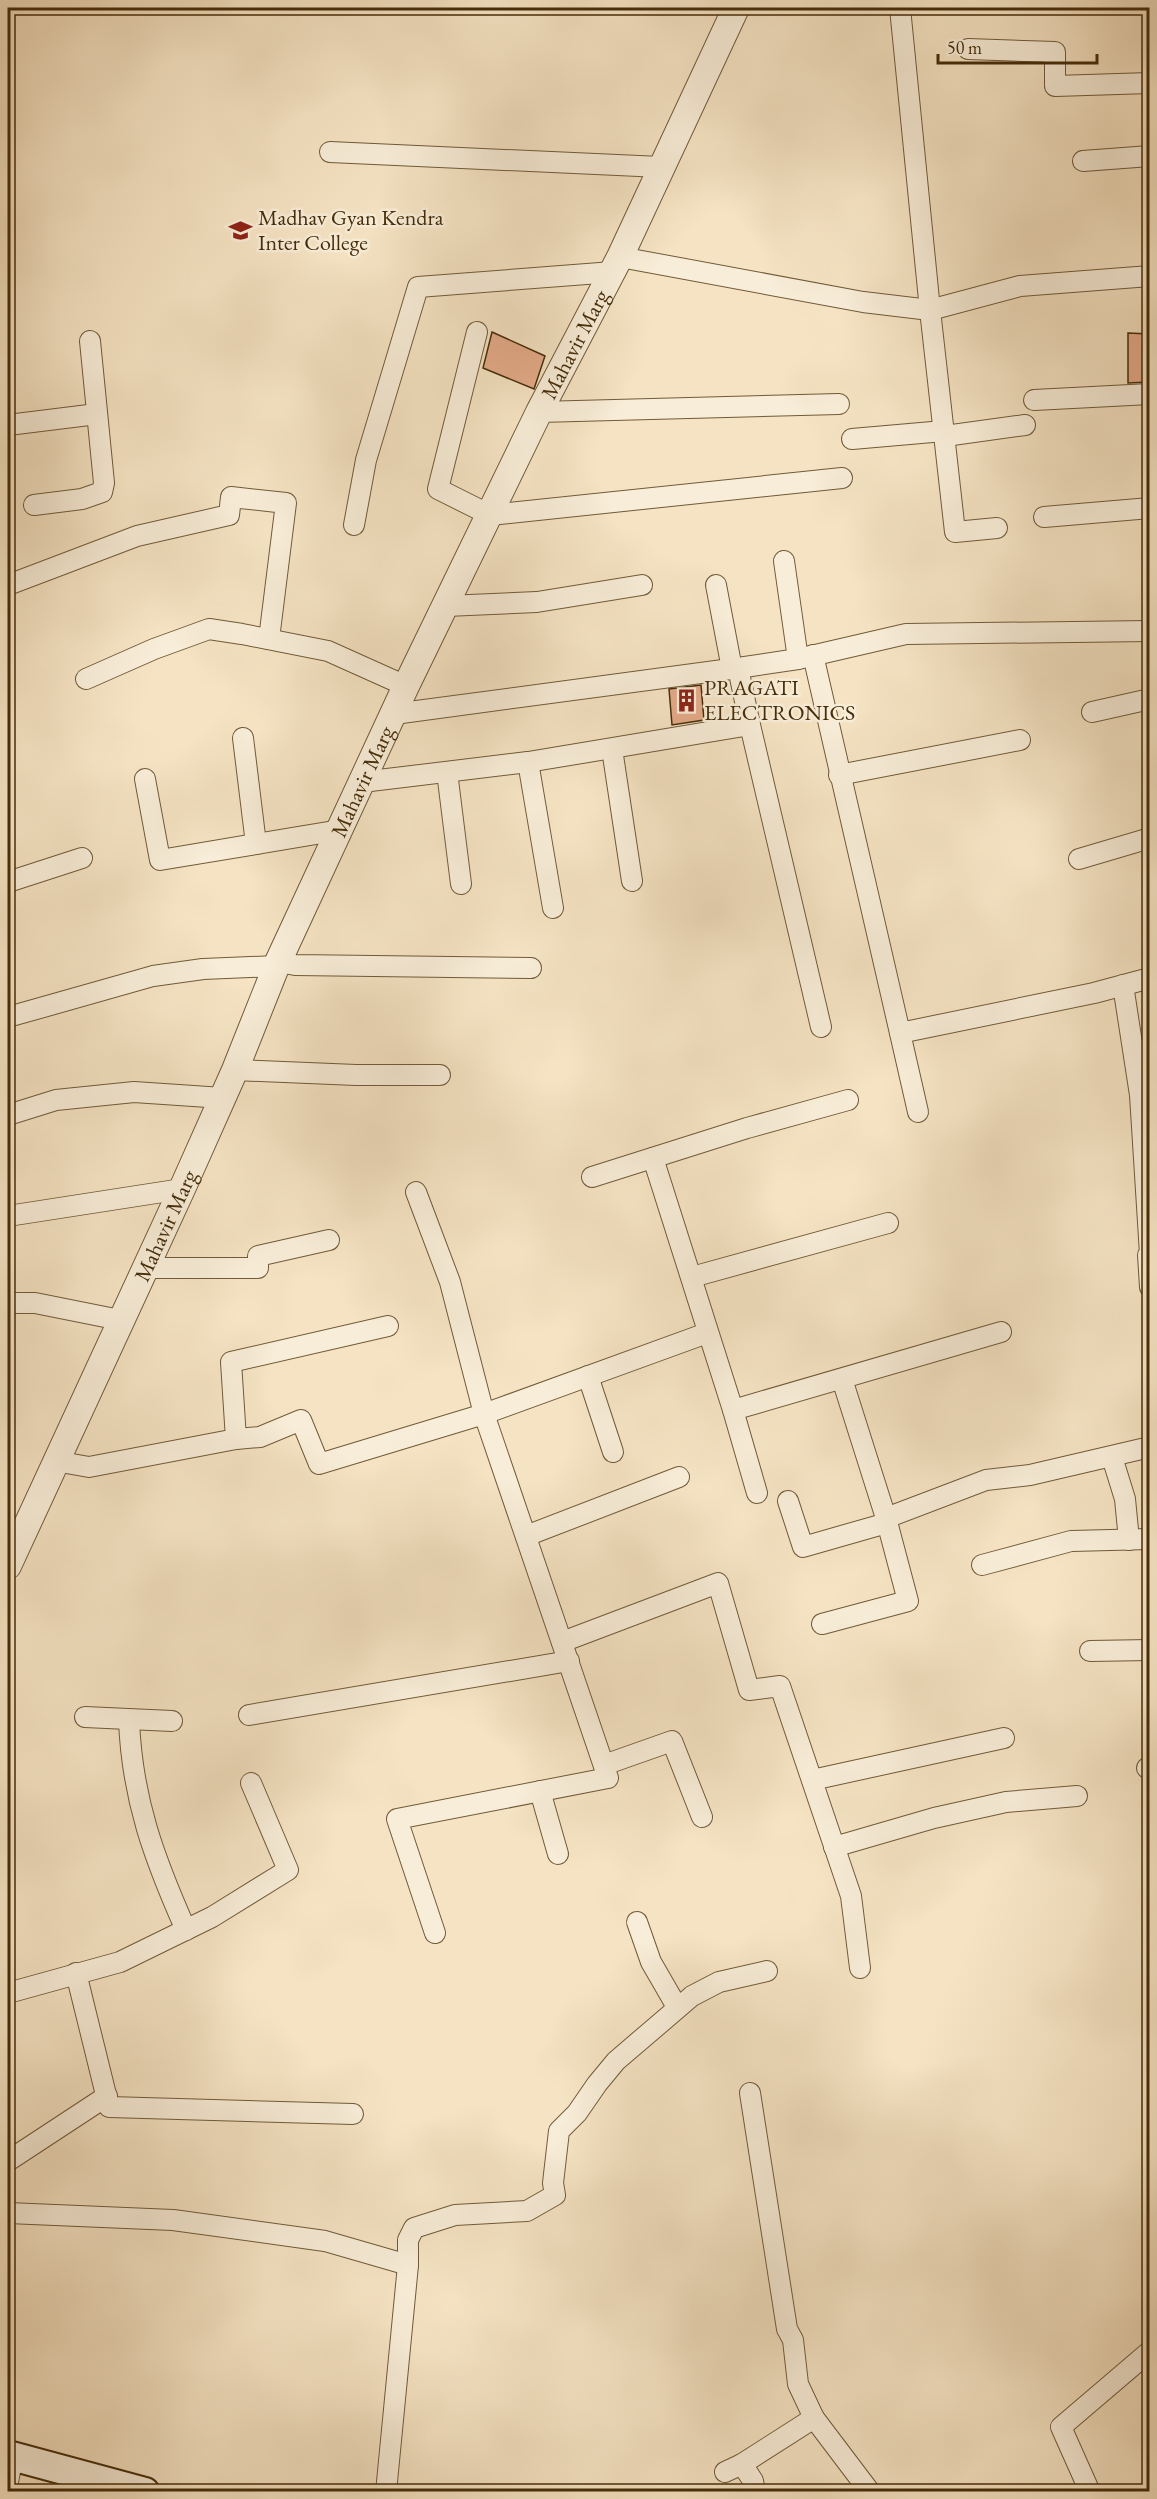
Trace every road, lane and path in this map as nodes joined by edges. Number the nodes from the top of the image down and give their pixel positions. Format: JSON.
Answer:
{"nodes":[{"id":1,"x":736,"y":8,"type":"edge"},
{"id":2,"x":900,"y":8,"type":"edge"},
{"id":3,"x":968,"y":49,"type":"dead end"},
{"id":4,"x":1149,"y":83,"type":"edge"},
{"id":5,"x":330,"y":152,"type":"dead end"},
{"id":6,"x":1149,"y":156,"type":"edge"},
{"id":7,"x":1083,"y":161,"type":"dead end"},
{"id":8,"x":662,"y":167,"type":"junction"},
{"id":9,"x":616,"y":264,"type":"junction"},
{"id":10,"x":1149,"y":276,"type":"edge"},
{"id":11,"x":930,"y":309,"type":"junction"},
{"id":12,"x":477,"y":332,"type":"dead end"},
{"id":13,"x":90,"y":341,"type":"dead end"},
{"id":14,"x":1149,"y":394,"type":"edge"},
{"id":15,"x":1034,"y":400,"type":"dead end"},
{"id":16,"x":839,"y":404,"type":"dead end"},
{"id":17,"x":539,"y":412,"type":"junction"},
{"id":18,"x":97,"y":414,"type":"junction"},
{"id":19,"x":8,"y":424,"type":"edge"},
{"id":20,"x":1025,"y":425,"type":"dead end"},
{"id":21,"x":944,"y":433,"type":"junction"},
{"id":22,"x":852,"y":439,"type":"dead end"},
{"id":23,"x":842,"y":478,"type":"dead end"},
{"id":24,"x":33,"y":505,"type":"dead end"},
{"id":25,"x":1149,"y":508,"type":"edge"},
{"id":26,"x":490,"y":515,"type":"junction"},
{"id":27,"x":1044,"y":517,"type":"dead end"},
{"id":28,"x":354,"y":525,"type":"dead end"},
{"id":29,"x":997,"y":528,"type":"dead end"},
{"id":30,"x":784,"y":561,"type":"dead end"},
{"id":31,"x":8,"y":585,"type":"edge"},
{"id":32,"x":642,"y":585,"type":"dead end"},
{"id":33,"x":716,"y":585,"type":"dead end"},
{"id":34,"x":446,"y":606,"type":"junction"},
{"id":35,"x":1149,"y":631,"type":"edge"},
{"id":36,"x":269,"y":639,"type":"junction"},
{"id":37,"x":805,"y":657,"type":"junction"},
{"id":38,"x":735,"y":669,"type":"junction"},
{"id":39,"x":86,"y":679,"type":"dead end"},
{"id":40,"x":406,"y":686,"type":"junction"},
{"id":41,"x":1149,"y":699,"type":"edge"},
{"id":42,"x":1092,"y":712,"type":"dead end"},
{"id":43,"x":394,"y":714,"type":"junction"},
{"id":44,"x":750,"y":725,"type":"junction"},
{"id":45,"x":243,"y":738,"type":"dead end"},
{"id":46,"x":1020,"y":740,"type":"dead end"},
{"id":47,"x":612,"y":749,"type":"junction"},
{"id":48,"x":528,"y":762,"type":"junction"},
{"id":49,"x":447,"y":772,"type":"junction"},
{"id":50,"x":839,"y":775,"type":"junction"},
{"id":51,"x":145,"y":779,"type":"dead end"},
{"id":52,"x":362,"y":782,"type":"junction"},
{"id":53,"x":339,"y":830,"type":"junction"},
{"id":54,"x":1149,"y":838,"type":"edge"},
{"id":55,"x":256,"y":844,"type":"junction"},
{"id":56,"x":82,"y":858,"type":"dead end"},
{"id":57,"x":1079,"y":859,"type":"dead end"},
{"id":58,"x":8,"y":882,"type":"edge"},
{"id":59,"x":632,"y":882,"type":"dead end"},
{"id":60,"x":461,"y":884,"type":"dead end"},
{"id":61,"x":553,"y":908,"type":"dead end"},
{"id":62,"x":277,"y":964,"type":"junction"},
{"id":63,"x":531,"y":968,"type":"dead end"},
{"id":64,"x":1149,"y":978,"type":"edge"},
{"id":65,"x":1124,"y":985,"type":"junction"},
{"id":66,"x":8,"y":1017,"type":"edge"},
{"id":67,"x":821,"y":1027,"type":"dead end"},
{"id":68,"x":900,"y":1033,"type":"junction"},
{"id":69,"x":235,"y":1070,"type":"junction"},
{"id":70,"x":440,"y":1075,"type":"dead end"},
{"id":71,"x":223,"y":1098,"type":"junction"},
{"id":72,"x":848,"y":1100,"type":"dead end"},
{"id":73,"x":918,"y":1112,"type":"dead end"},
{"id":74,"x":8,"y":1115,"type":"edge"},
{"id":75,"x":653,"y":1158,"type":"junction"},
{"id":76,"x":592,"y":1177,"type":"dead end"},
{"id":77,"x":182,"y":1189,"type":"junction"},
{"id":78,"x":416,"y":1192,"type":"dead end"},
{"id":79,"x":8,"y":1216,"type":"edge"},
{"id":80,"x":888,"y":1223,"type":"dead end"},
{"id":81,"x":329,"y":1240,"type":"dead end"},
{"id":82,"x":1149,"y":1254,"type":"edge"},
{"id":83,"x":144,"y":1268,"type":"junction"},
{"id":84,"x":692,"y":1277,"type":"junction"},
{"id":85,"x":1149,"y":1287,"type":"edge"},
{"id":86,"x":8,"y":1304,"type":"edge"},
{"id":87,"x":120,"y":1320,"type":"junction"},
{"id":88,"x":388,"y":1326,"type":"dead end"},
{"id":89,"x":1001,"y":1332,"type":"dead end"},
{"id":90,"x":708,"y":1333,"type":"junction"},
{"id":91,"x":588,"y":1376,"type":"junction"},
{"id":92,"x":842,"y":1378,"type":"junction"},
{"id":93,"x":733,"y":1410,"type":"junction"},
{"id":94,"x":484,"y":1414,"type":"junction"},
{"id":95,"x":236,"y":1439,"type":"junction"},
{"id":96,"x":1149,"y":1447,"type":"edge"},
{"id":97,"x":613,"y":1452,"type":"dead end"},
{"id":98,"x":1112,"y":1457,"type":"junction"},
{"id":99,"x":55,"y":1461,"type":"junction"},
{"id":100,"x":679,"y":1477,"type":"dead end"},
{"id":101,"x":757,"y":1493,"type":"dead end"},
{"id":102,"x":788,"y":1502,"type":"dead end"},
{"id":103,"x":887,"y":1520,"type":"junction"},
{"id":104,"x":526,"y":1536,"type":"junction"},
{"id":105,"x":1149,"y":1539,"type":"edge"},
{"id":106,"x":1129,"y":1540,"type":"junction"},
{"id":107,"x":982,"y":1565,"type":"dead end"},
{"id":108,"x":8,"y":1566,"type":"edge"},
{"id":109,"x":822,"y":1624,"type":"dead end"},
{"id":110,"x":562,"y":1642,"type":"junction"},
{"id":111,"x":1149,"y":1650,"type":"edge"},
{"id":112,"x":1090,"y":1651,"type":"dead end"},
{"id":113,"x":569,"y":1660,"type":"junction"},
{"id":114,"x":249,"y":1715,"type":"dead end"},
{"id":115,"x":85,"y":1717,"type":"dead end"},
{"id":116,"x":129,"y":1720,"type":"junction"},
{"id":117,"x":172,"y":1721,"type":"dead end"},
{"id":118,"x":1004,"y":1738,"type":"dead end"},
{"id":119,"x":604,"y":1765,"type":"junction"},
{"id":120,"x":812,"y":1780,"type":"junction"},
{"id":121,"x":251,"y":1783,"type":"dead end"},
{"id":122,"x":540,"y":1791,"type":"junction"},
{"id":123,"x":1077,"y":1796,"type":"dead end"},
{"id":124,"x":702,"y":1817,"type":"dead end"},
{"id":125,"x":834,"y":1847,"type":"junction"},
{"id":126,"x":558,"y":1854,"type":"dead end"},
{"id":127,"x":637,"y":1922,"type":"dead end"},
{"id":128,"x":186,"y":1930,"type":"junction"},
{"id":129,"x":435,"y":1933,"type":"dead end"},
{"id":130,"x":860,"y":1968,"type":"dead end"},
{"id":131,"x":767,"y":1971,"type":"dead end"},
{"id":132,"x":76,"y":1973,"type":"junction"},
{"id":133,"x":8,"y":1993,"type":"edge"},
{"id":134,"x":677,"y":2007,"type":"junction"},
{"id":135,"x":750,"y":2093,"type":"dead end"},
{"id":136,"x":107,"y":2096,"type":"junction"},
{"id":137,"x":353,"y":2114,"type":"dead end"},
{"id":138,"x":8,"y":2161,"type":"edge"},
{"id":139,"x":8,"y":2213,"type":"edge"},
{"id":140,"x":408,"y":2265,"type":"junction"},
{"id":141,"x":1149,"y":2351,"type":"edge"},
{"id":142,"x":814,"y":2418,"type":"junction"},
{"id":143,"x":9,"y":2464,"type":"edge"},
{"id":144,"x":145,"y":2492,"type":"edge"},
{"id":145,"x":386,"y":2492,"type":"edge"},
{"id":146,"x":755,"y":2492,"type":"edge"},
{"id":147,"x":870,"y":2492,"type":"edge"},
{"id":148,"x":1090,"y":2492,"type":"edge"}],
"edges":[{"from":1,"to":8,"type":"street","name":"Mahavir Marg"},
{"from":2,"to":11,"type":"street"},
{"from":3,"to":4,"type":"street"},
{"from":5,"to":8,"type":"street"},
{"from":6,"to":7,"type":"street"},
{"from":8,"to":9,"type":"street","name":"Mahavir Marg"},
{"from":9,"to":11,"type":"street"},
{"from":9,"to":17,"type":"street","name":"Mahavir Marg"},
{"from":9,"to":28,"type":"street"},
{"from":10,"to":11,"type":"street"},
{"from":11,"to":21,"type":"street"},
{"from":12,"to":26,"type":"street"},
{"from":13,"to":18,"type":"street"},
{"from":14,"to":15,"type":"street"},
{"from":16,"to":17,"type":"street"},
{"from":17,"to":26,"type":"street","name":"Mahavir Marg"},
{"from":18,"to":19,"type":"street"},
{"from":18,"to":24,"type":"street"},
{"from":20,"to":21,"type":"street"},
{"from":21,"to":22,"type":"street"},
{"from":21,"to":29,"type":"street"},
{"from":23,"to":26,"type":"street"},
{"from":25,"to":27,"type":"street"},
{"from":26,"to":34,"type":"street","name":"Mahavir Marg"},
{"from":30,"to":37,"type":"street"},
{"from":31,"to":36,"type":"street"},
{"from":32,"to":34,"type":"street"},
{"from":33,"to":38,"type":"street"},
{"from":34,"to":40,"type":"street","name":"Mahavir Marg"},
{"from":35,"to":37,"type":"street"},
{"from":36,"to":39,"type":"street"},
{"from":36,"to":40,"type":"street"},
{"from":37,"to":38,"type":"street"},
{"from":37,"to":50,"type":"street"},
{"from":38,"to":43,"type":"street"},
{"from":38,"to":44,"type":"street"},
{"from":40,"to":43,"type":"street","name":"Mahavir Marg"},
{"from":41,"to":42,"type":"street"},
{"from":43,"to":52,"type":"street","name":"Mahavir Marg"},
{"from":44,"to":47,"type":"street"},
{"from":44,"to":67,"type":"street"},
{"from":45,"to":55,"type":"street"},
{"from":46,"to":50,"type":"street"},
{"from":47,"to":48,"type":"street"},
{"from":47,"to":59,"type":"street"},
{"from":48,"to":49,"type":"street"},
{"from":48,"to":61,"type":"street"},
{"from":49,"to":52,"type":"street"},
{"from":49,"to":60,"type":"street"},
{"from":50,"to":68,"type":"street"},
{"from":51,"to":55,"type":"street"},
{"from":52,"to":53,"type":"street","name":"Mahavir Marg"},
{"from":53,"to":55,"type":"street"},
{"from":53,"to":62,"type":"street","name":"Mahavir Marg"},
{"from":54,"to":57,"type":"street"},
{"from":56,"to":58,"type":"street"},
{"from":62,"to":63,"type":"street"},
{"from":62,"to":66,"type":"street"},
{"from":62,"to":69,"type":"street","name":"Mahavir Marg"},
{"from":64,"to":65,"type":"street"},
{"from":65,"to":68,"type":"street"},
{"from":65,"to":82,"type":"street"},
{"from":68,"to":73,"type":"street"},
{"from":69,"to":70,"type":"street"},
{"from":69,"to":71,"type":"street","name":"Mahavir Marg"},
{"from":71,"to":74,"type":"street"},
{"from":71,"to":77,"type":"street","name":"Mahavir Marg"},
{"from":72,"to":75,"type":"street"},
{"from":75,"to":76,"type":"street"},
{"from":75,"to":84,"type":"street"},
{"from":77,"to":79,"type":"street"},
{"from":77,"to":83,"type":"street","name":"Mahavir Marg"},
{"from":78,"to":94,"type":"street"},
{"from":80,"to":84,"type":"street"},
{"from":81,"to":83,"type":"street"},
{"from":82,"to":85,"type":"street"},
{"from":83,"to":87,"type":"street","name":"Mahavir Marg"},
{"from":84,"to":90,"type":"street"},
{"from":86,"to":87,"type":"street"},
{"from":87,"to":99,"type":"street","name":"Mahavir Marg"},
{"from":88,"to":95,"type":"street"},
{"from":89,"to":92,"type":"street"},
{"from":90,"to":91,"type":"street"},
{"from":90,"to":93,"type":"street"},
{"from":91,"to":94,"type":"street"},
{"from":91,"to":97,"type":"street"},
{"from":92,"to":93,"type":"street"},
{"from":92,"to":103,"type":"street"},
{"from":93,"to":101,"type":"street"},
{"from":94,"to":95,"type":"street"},
{"from":94,"to":104,"type":"street"},
{"from":95,"to":99,"type":"street"},
{"from":96,"to":98,"type":"street"},
{"from":98,"to":103,"type":"street"},
{"from":98,"to":106,"type":"street"},
{"from":99,"to":108,"type":"street","name":"Mahavir Marg"},
{"from":100,"to":104,"type":"street"},
{"from":102,"to":103,"type":"street"},
{"from":103,"to":109,"type":"street"},
{"from":104,"to":110,"type":"street"},
{"from":105,"to":106,"type":"street"},
{"from":106,"to":107,"type":"street"},
{"from":110,"to":113,"type":"street"},
{"from":110,"to":120,"type":"street"},
{"from":111,"to":112,"type":"street"},
{"from":113,"to":114,"type":"street"},
{"from":113,"to":119,"type":"street"},
{"from":115,"to":116,"type":"street"},
{"from":116,"to":117,"type":"street"},
{"from":116,"to":128,"type":"street"},
{"from":118,"to":120,"type":"street"},
{"from":119,"to":122,"type":"street"},
{"from":119,"to":124,"type":"street"},
{"from":120,"to":125,"type":"street"},
{"from":121,"to":128,"type":"street"},
{"from":122,"to":126,"type":"street"},
{"from":122,"to":129,"type":"street"},
{"from":123,"to":125,"type":"street"},
{"from":125,"to":130,"type":"street"},
{"from":127,"to":134,"type":"street"},
{"from":128,"to":132,"type":"street"},
{"from":131,"to":134,"type":"street"},
{"from":132,"to":133,"type":"street"},
{"from":132,"to":136,"type":"street"},
{"from":134,"to":140,"type":"street"},
{"from":135,"to":142,"type":"street"},
{"from":136,"to":137,"type":"street"},
{"from":136,"to":138,"type":"street"},
{"from":139,"to":140,"type":"street"},
{"from":140,"to":145,"type":"street"},
{"from":141,"to":148,"type":"street"},
{"from":142,"to":146,"type":"street"},
{"from":142,"to":147,"type":"street"},
{"from":143,"to":144,"type":"main road"}]}
